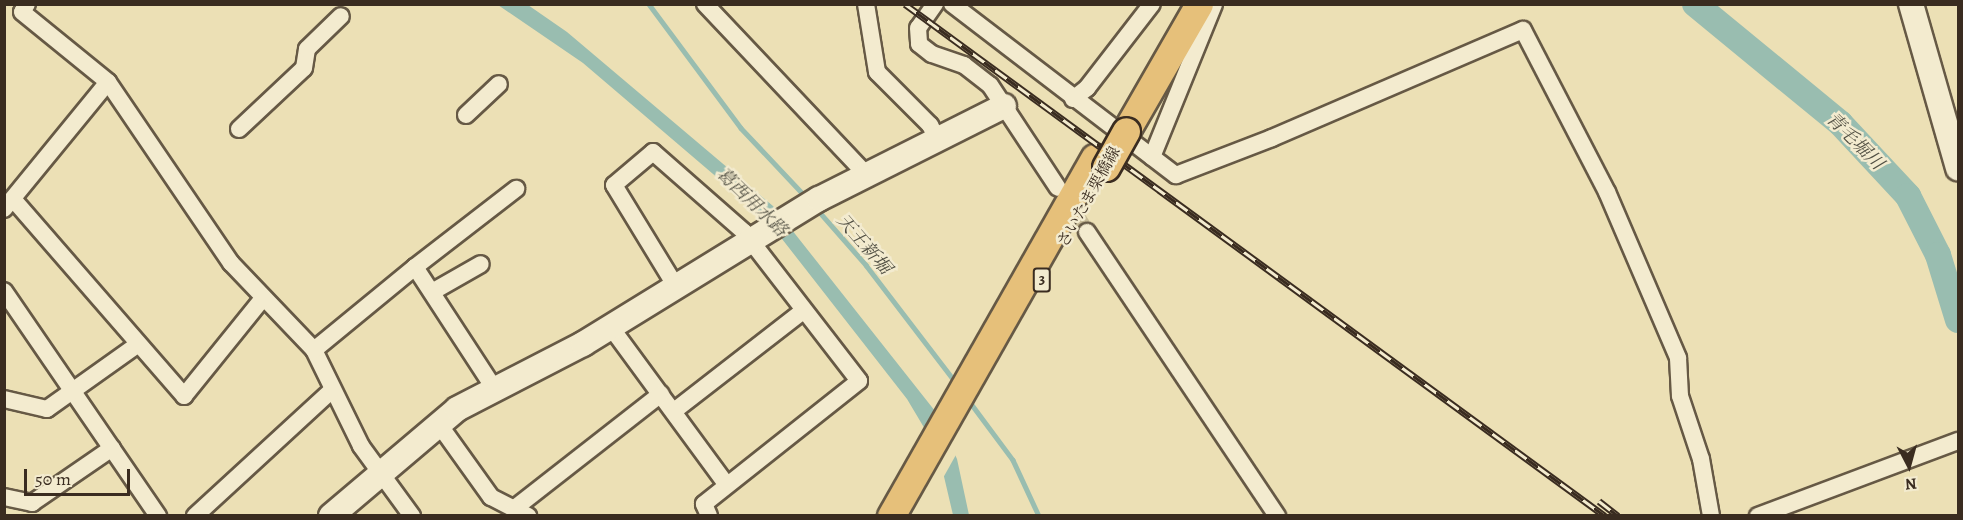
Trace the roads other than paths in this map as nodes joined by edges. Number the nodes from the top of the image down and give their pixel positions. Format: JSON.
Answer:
{"nodes":[{"id":1,"x":27,"y":4,"type":"edge"},
{"id":2,"x":705,"y":4,"type":"edge"},
{"id":3,"x":866,"y":4,"type":"edge"},
{"id":4,"x":934,"y":4,"type":"edge"},
{"id":5,"x":952,"y":4,"type":"edge"},
{"id":6,"x":1152,"y":4,"type":"edge"},
{"id":7,"x":1181,"y":4,"type":"edge"},
{"id":8,"x":1199,"y":4,"type":"edge"},
{"id":9,"x":1214,"y":4,"type":"edge"},
{"id":10,"x":1911,"y":4,"type":"edge"},
{"id":11,"x":341,"y":16,"type":"dead end"},
{"id":12,"x":108,"y":82,"type":"junction"},
{"id":13,"x":499,"y":84,"type":"dead end"},
{"id":14,"x":1072,"y":99,"type":"junction"},
{"id":15,"x":1004,"y":106,"type":"junction"},
{"id":16,"x":466,"y":115,"type":"dead end"},
{"id":17,"x":1120,"y":127,"type":"junction"},
{"id":18,"x":239,"y":129,"type":"dead end"},
{"id":19,"x":937,"y":139,"type":"junction"},
{"id":20,"x":1956,"y":155,"type":"edge"},
{"id":21,"x":1152,"y":157,"type":"junction"},
{"id":22,"x":867,"y":174,"type":"junction"},
{"id":23,"x":1058,"y":188,"type":"tunnel mouth"},
{"id":24,"x":516,"y":189,"type":"dead end"},
{"id":25,"x":9,"y":204,"type":"edge"},
{"id":26,"x":1088,"y":232,"type":"tunnel mouth"},
{"id":27,"x":750,"y":239,"type":"junction"},
{"id":28,"x":481,"y":264,"type":"dead end"},
{"id":29,"x":415,"y":267,"type":"junction"},
{"id":30,"x":675,"y":285,"type":"junction"},
{"id":31,"x":4,"y":291,"type":"edge"},
{"id":32,"x":432,"y":292,"type":"junction"},
{"id":33,"x":263,"y":298,"type":"junction"},
{"id":34,"x":12,"y":310,"type":"edge"},
{"id":35,"x":803,"y":311,"type":"junction"},
{"id":36,"x":610,"y":326,"type":"junction"},
{"id":37,"x":137,"y":345,"type":"junction"},
{"id":38,"x":314,"y":350,"type":"junction"},
{"id":39,"x":494,"y":388,"type":"junction"},
{"id":40,"x":332,"y":390,"type":"junction"},
{"id":41,"x":72,"y":392,"type":"junction"},
{"id":42,"x":661,"y":394,"type":"junction"},
{"id":43,"x":4,"y":399,"type":"edge"},
{"id":44,"x":674,"y":411,"type":"junction"},
{"id":45,"x":438,"y":423,"type":"junction"},
{"id":46,"x":1959,"y":441,"type":"edge"},
{"id":47,"x":112,"y":448,"type":"junction"},
{"id":48,"x":381,"y":474,"type":"junction"},
{"id":49,"x":923,"y":475,"type":"junction"},
{"id":50,"x":727,"y":484,"type":"junction"},
{"id":51,"x":4,"y":498,"type":"edge"},
{"id":52,"x":522,"y":512,"type":"edge"},
{"id":53,"x":158,"y":516,"type":"edge"},
{"id":54,"x":195,"y":516,"type":"edge"},
{"id":55,"x":331,"y":516,"type":"edge"},
{"id":56,"x":412,"y":516,"type":"edge"},
{"id":57,"x":709,"y":516,"type":"edge"},
{"id":58,"x":891,"y":516,"type":"edge"},
{"id":59,"x":909,"y":516,"type":"edge"},
{"id":60,"x":1277,"y":516,"type":"edge"},
{"id":61,"x":1711,"y":516,"type":"edge"},
{"id":62,"x":1758,"y":516,"type":"edge"}],
"edges":[{"from":1,"to":12,"type":"street"},
{"from":2,"to":22,"type":"street"},
{"from":3,"to":19,"type":"street"},
{"from":4,"to":15,"type":"street"},
{"from":5,"to":14,"type":"street"},
{"from":6,"to":14,"type":"street"},
{"from":7,"to":17,"type":"main road","name":"さいたま栗橋線","number":"3"},
{"from":8,"to":17,"type":"main road","name":"さいたま栗橋線","number":"3"},
{"from":9,"to":21,"type":"street"},
{"from":10,"to":20,"type":"street"},
{"from":11,"to":18,"type":"street"},
{"from":12,"to":25,"type":"street"},
{"from":12,"to":33,"type":"street"},
{"from":13,"to":16,"type":"street"},
{"from":14,"to":21,"type":"street"},
{"from":15,"to":19,"type":"street"},
{"from":15,"to":23,"type":"street"},
{"from":17,"to":49,"type":"main road","name":"さいたま栗橋線","number":"3"},
{"from":19,"to":22,"type":"street"},
{"from":21,"to":61,"type":"street"},
{"from":22,"to":27,"type":"street"},
{"from":24,"to":29,"type":"street"},
{"from":25,"to":37,"type":"street"},
{"from":26,"to":60,"type":"street"},
{"from":27,"to":30,"type":"street"},
{"from":27,"to":30,"type":"street"},
{"from":27,"to":35,"type":"street"},
{"from":28,"to":32,"type":"street"},
{"from":29,"to":32,"type":"street"},
{"from":29,"to":38,"type":"street"},
{"from":30,"to":36,"type":"street"},
{"from":31,"to":34,"type":"street"},
{"from":32,"to":39,"type":"street"},
{"from":33,"to":37,"type":"street"},
{"from":33,"to":38,"type":"street"},
{"from":34,"to":41,"type":"street"},
{"from":35,"to":44,"type":"street"},
{"from":35,"to":50,"type":"street"},
{"from":36,"to":39,"type":"street"},
{"from":36,"to":42,"type":"street"},
{"from":37,"to":41,"type":"street"},
{"from":38,"to":40,"type":"street"},
{"from":39,"to":45,"type":"street"},
{"from":40,"to":48,"type":"street"},
{"from":40,"to":54,"type":"street"},
{"from":41,"to":43,"type":"street"},
{"from":41,"to":47,"type":"street"},
{"from":42,"to":44,"type":"street"},
{"from":42,"to":52,"type":"street"},
{"from":44,"to":50,"type":"street"},
{"from":45,"to":48,"type":"street"},
{"from":45,"to":52,"type":"street"},
{"from":46,"to":62,"type":"street"},
{"from":47,"to":51,"type":"street"},
{"from":47,"to":53,"type":"street"},
{"from":48,"to":55,"type":"street"},
{"from":48,"to":56,"type":"street"},
{"from":49,"to":58,"type":"main road","name":"さいたま栗橋線","number":"3"},
{"from":49,"to":59,"type":"main road","name":"さいたま栗橋線","number":"3"},
{"from":50,"to":57,"type":"street"}]}
